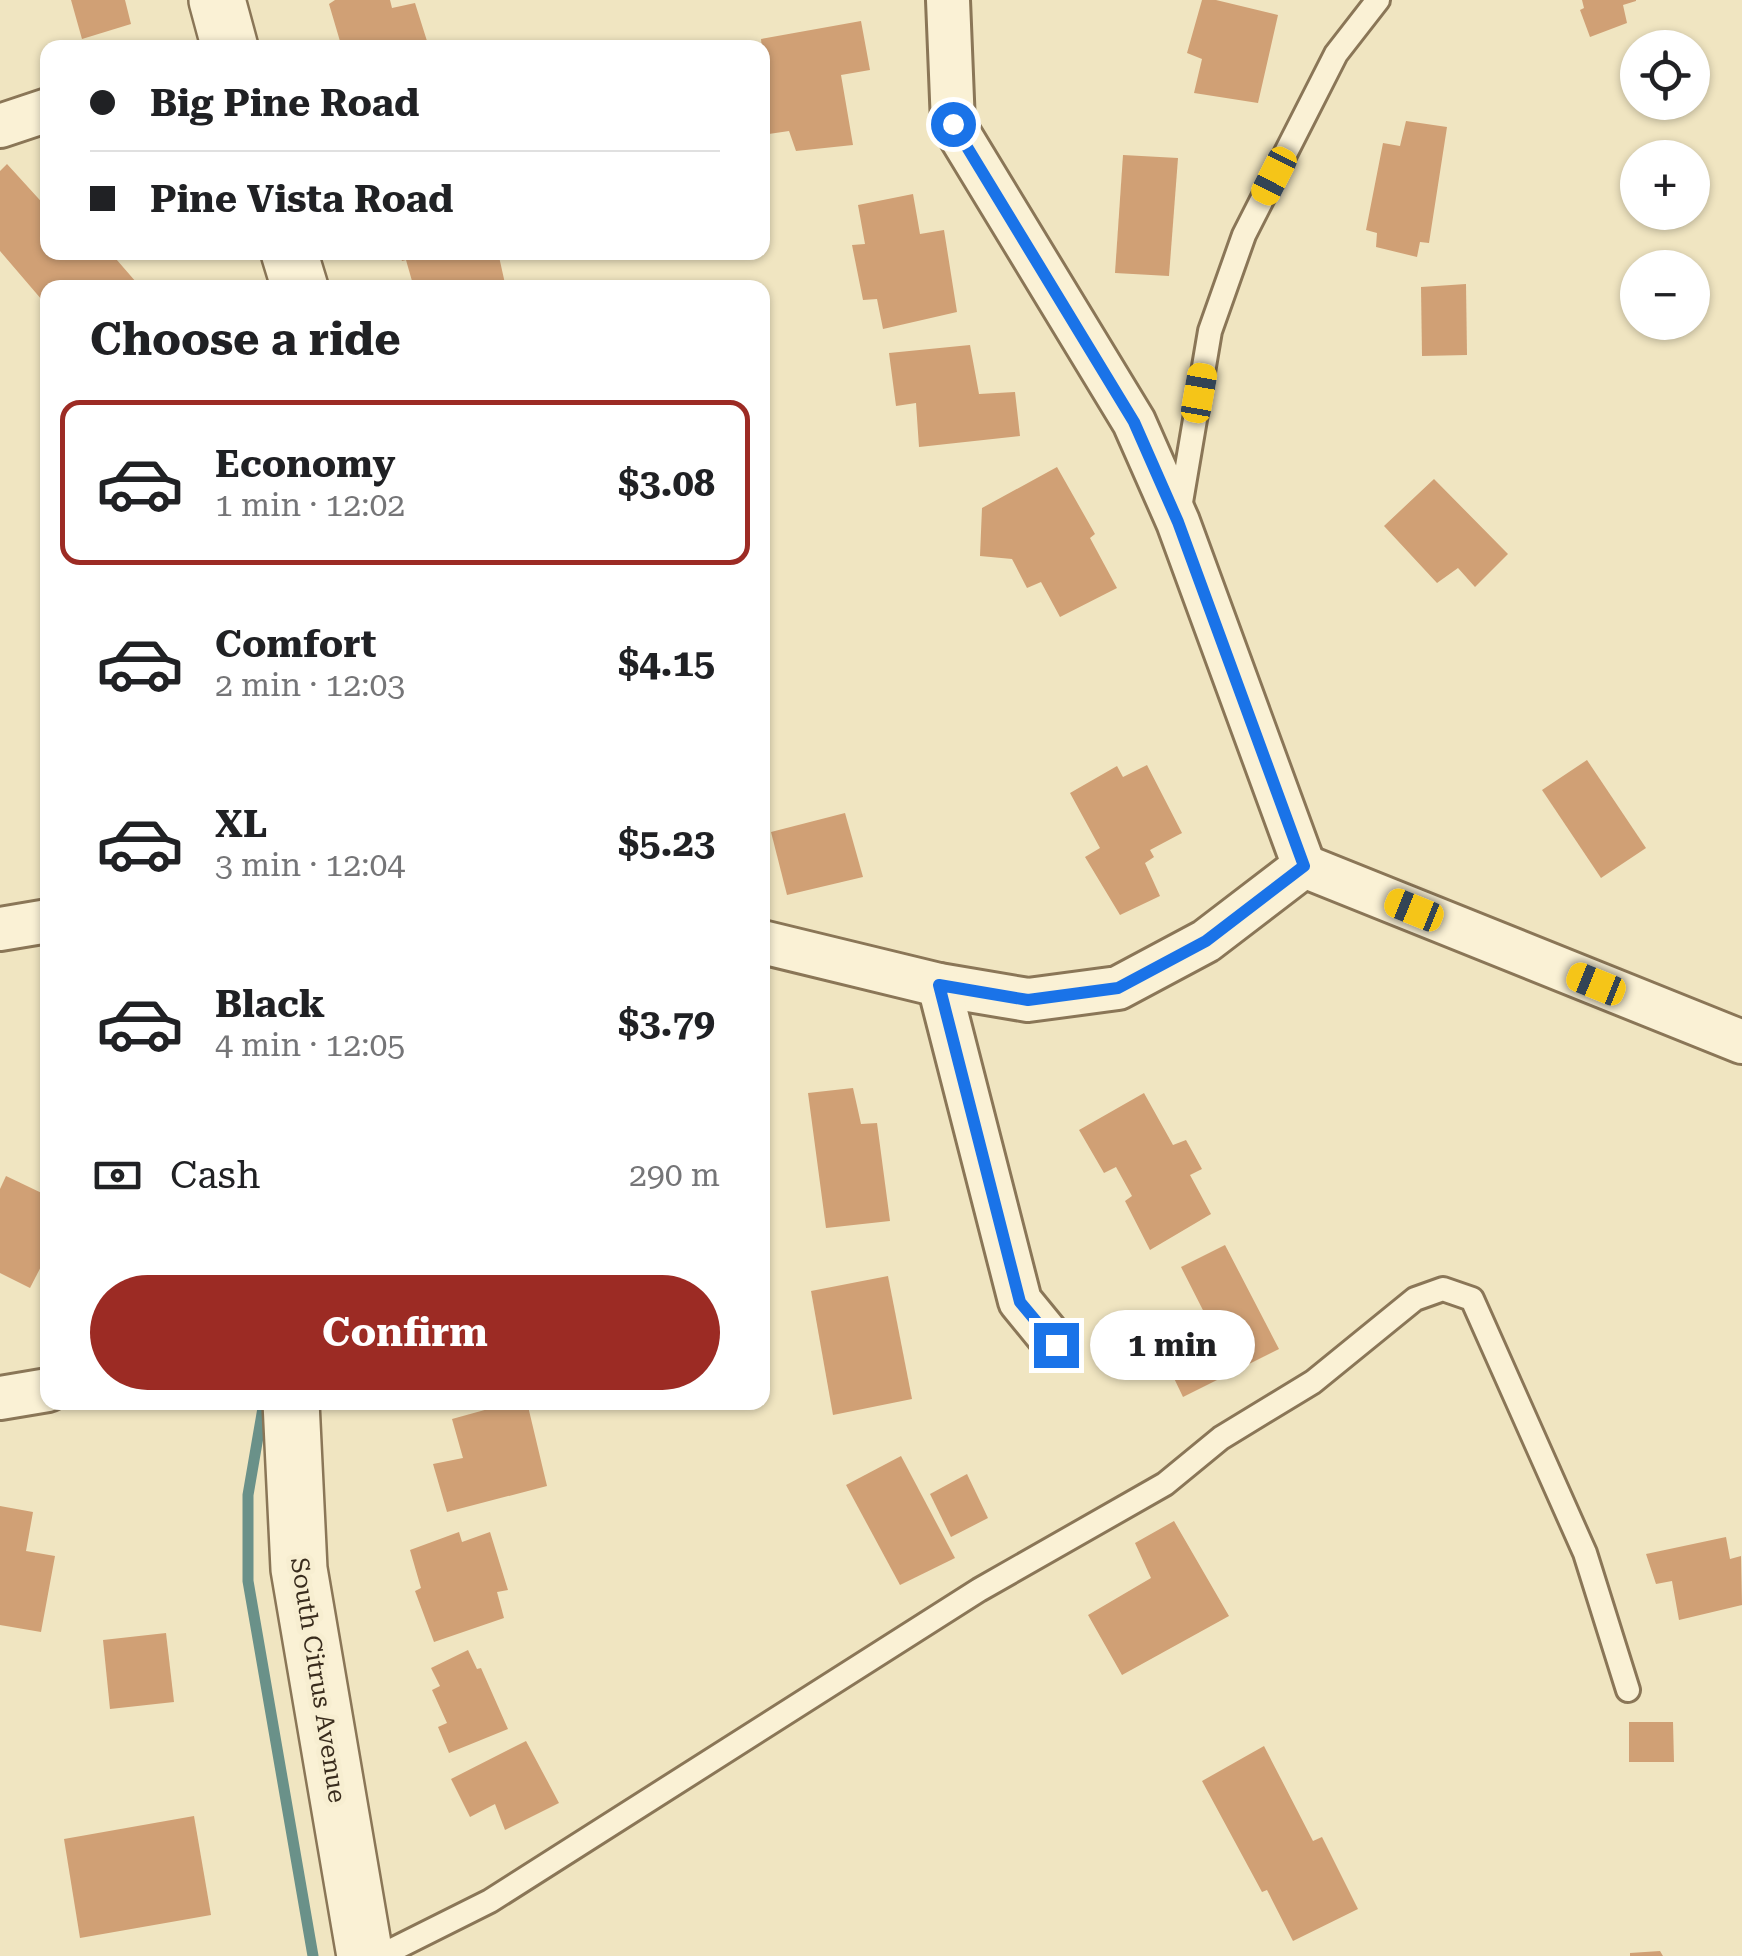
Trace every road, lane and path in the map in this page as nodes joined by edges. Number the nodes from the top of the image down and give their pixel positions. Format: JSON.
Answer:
{"nodes":[{"id":1,"x":217,"y":0,"type":"edge"},
{"id":2,"x":948,"y":0,"type":"edge"},
{"id":3,"x":1378,"y":0,"type":"edge"},
{"id":4,"x":228,"y":40,"type":"edge"},
{"id":5,"x":40,"y":113,"type":"edge"},
{"id":6,"x":0,"y":126,"type":"edge"},
{"id":7,"x":1178,"y":522,"type":"junction"},
{"id":8,"x":1304,"y":866,"type":"junction"},
{"id":9,"x":40,"y":922,"type":"edge"},
{"id":10,"x":0,"y":928,"type":"edge"},
{"id":11,"x":770,"y":944,"type":"edge"},
{"id":12,"x":939,"y":985,"type":"junction"},
{"id":13,"x":1742,"y":1042,"type":"edge"},
{"id":14,"x":1056,"y":1345,"type":"dead end"},
{"id":15,"x":40,"y":1391,"type":"edge"},
{"id":16,"x":0,"y":1398,"type":"edge"},
{"id":17,"x":291,"y":1410,"type":"edge"},
{"id":18,"x":1628,"y":1690,"type":"dead end"},
{"id":19,"x":365,"y":1956,"type":"edge"},
{"id":20,"x":380,"y":1956,"type":"edge"}],
"edges":[{"from":1,"to":4,"type":"street"},
{"from":2,"to":7,"type":"street"},
{"from":3,"to":7,"type":"lane"},
{"from":5,"to":6,"type":"street"},
{"from":7,"to":8,"type":"street"},
{"from":8,"to":12,"type":"street"},
{"from":8,"to":13,"type":"street"},
{"from":9,"to":10,"type":"street"},
{"from":11,"to":12,"type":"street"},
{"from":12,"to":14,"type":"street"},
{"from":15,"to":16,"type":"street"},
{"from":17,"to":19,"type":"street","name":"South Citrus Avenue"},
{"from":18,"to":20,"type":"lane"}]}
